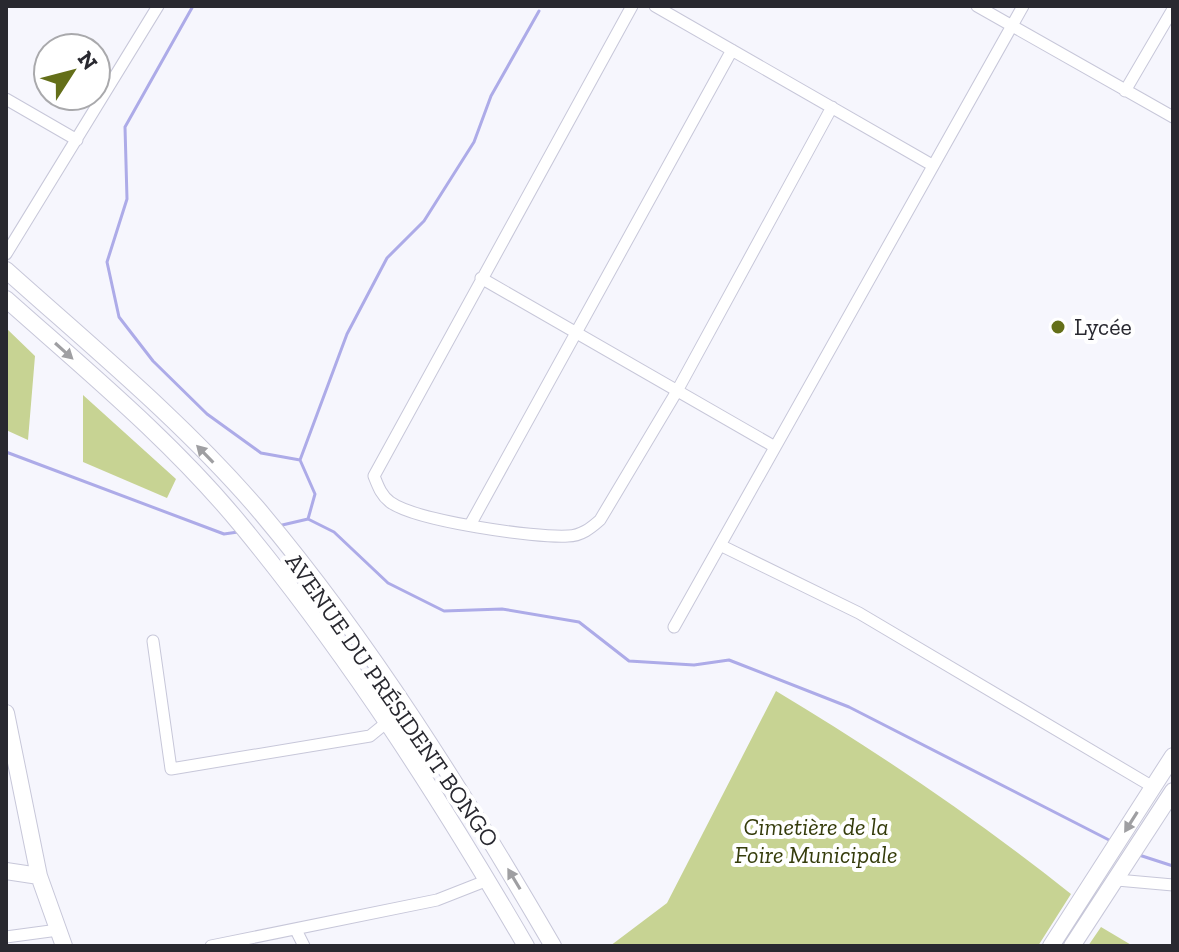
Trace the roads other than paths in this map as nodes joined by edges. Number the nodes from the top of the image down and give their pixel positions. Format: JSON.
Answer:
{"nodes":[{"id":1,"x":158,"y":6,"type":"edge"},
{"id":2,"x":632,"y":6,"type":"edge"},
{"id":3,"x":655,"y":6,"type":"edge"},
{"id":4,"x":977,"y":6,"type":"edge"},
{"id":5,"x":1010,"y":6,"type":"edge"},
{"id":6,"x":1023,"y":6,"type":"edge"},
{"id":7,"x":1173,"y":9,"type":"edge"},
{"id":8,"x":1014,"y":22,"type":"junction"},
{"id":9,"x":732,"y":50,"type":"junction"},
{"id":10,"x":1125,"y":91,"type":"junction"},
{"id":11,"x":6,"y":99,"type":"edge"},
{"id":12,"x":832,"y":107,"type":"junction"},
{"id":13,"x":1173,"y":117,"type":"edge"},
{"id":14,"x":77,"y":140,"type":"junction"},
{"id":15,"x":932,"y":165,"type":"junction"},
{"id":16,"x":6,"y":254,"type":"edge"},
{"id":17,"x":6,"y":270,"type":"edge"},
{"id":18,"x":481,"y":278,"type":"junction"},
{"id":19,"x":6,"y":299,"type":"edge"},
{"id":20,"x":575,"y":332,"type":"junction"},
{"id":21,"x":677,"y":391,"type":"junction"},
{"id":22,"x":775,"y":447,"type":"junction"},
{"id":23,"x":470,"y":525,"type":"junction"},
{"id":24,"x":722,"y":546,"type":"junction"},
{"id":25,"x":674,"y":627,"type":"dead end"},
{"id":26,"x":153,"y":641,"type":"dead end"},
{"id":27,"x":6,"y":713,"type":"edge"},
{"id":28,"x":386,"y":723,"type":"junction"},
{"id":29,"x":1173,"y":756,"type":"edge"},
{"id":30,"x":1153,"y":787,"type":"junction"},
{"id":31,"x":1173,"y":791,"type":"edge"},
{"id":32,"x":6,"y":871,"type":"edge"},
{"id":33,"x":39,"y":876,"type":"junction"},
{"id":34,"x":488,"y":880,"type":"junction"},
{"id":35,"x":1117,"y":880,"type":"junction"},
{"id":36,"x":1173,"y":885,"type":"edge"},
{"id":37,"x":296,"y":930,"type":"junction"},
{"id":38,"x":6,"y":937,"type":"edge"},
{"id":39,"x":61,"y":938,"type":"edge"},
{"id":40,"x":211,"y":946,"type":"edge"},
{"id":41,"x":304,"y":946,"type":"edge"},
{"id":42,"x":526,"y":946,"type":"edge"},
{"id":43,"x":553,"y":946,"type":"edge"},
{"id":44,"x":1051,"y":946,"type":"edge"},
{"id":45,"x":1072,"y":946,"type":"edge"}],
"edges":[{"from":1,"to":14,"type":"street"},
{"from":2,"to":18,"type":"street"},
{"from":3,"to":9,"type":"street"},
{"from":4,"to":8,"type":"street"},
{"from":5,"to":8,"type":"street"},
{"from":6,"to":8,"type":"street"},
{"from":7,"to":10,"type":"street"},
{"from":8,"to":10,"type":"street"},
{"from":8,"to":15,"type":"street"},
{"from":9,"to":12,"type":"street"},
{"from":9,"to":20,"type":"street"},
{"from":10,"to":13,"type":"street"},
{"from":11,"to":14,"type":"street"},
{"from":12,"to":15,"type":"street"},
{"from":12,"to":21,"type":"street"},
{"from":14,"to":16,"type":"street"},
{"from":15,"to":22,"type":"street"},
{"from":43,"to":17,"type":"street","name":"AVENUE DU PRÉSIDENT BONGO","one_way":true},
{"from":18,"to":20,"type":"street"},
{"from":18,"to":23,"type":"street"},
{"from":19,"to":28,"type":"street","name":"AVENUE DU PRÉSIDENT BONGO","one_way":true},
{"from":20,"to":21,"type":"street"},
{"from":20,"to":23,"type":"street"},
{"from":21,"to":22,"type":"street"},
{"from":21,"to":23,"type":"street"},
{"from":22,"to":24,"type":"street"},
{"from":24,"to":25,"type":"street"},
{"from":24,"to":30,"type":"street"},
{"from":26,"to":28,"type":"street"},
{"from":27,"to":33,"type":"street"},
{"from":28,"to":34,"type":"street","name":"AVENUE DU PRÉSIDENT BONGO"},
{"from":29,"to":30,"type":"street"},
{"from":30,"to":44,"type":"street","one_way":true},
{"from":31,"to":35,"type":"street"},
{"from":32,"to":33,"type":"street"},
{"from":33,"to":39,"type":"street"},
{"from":34,"to":37,"type":"street"},
{"from":34,"to":42,"type":"street","name":"AVENUE DU PRÉSIDENT BONGO"},
{"from":35,"to":36,"type":"street"},
{"from":35,"to":45,"type":"street"},
{"from":37,"to":40,"type":"street"},
{"from":37,"to":41,"type":"street"},
{"from":38,"to":39,"type":"street"}]}
